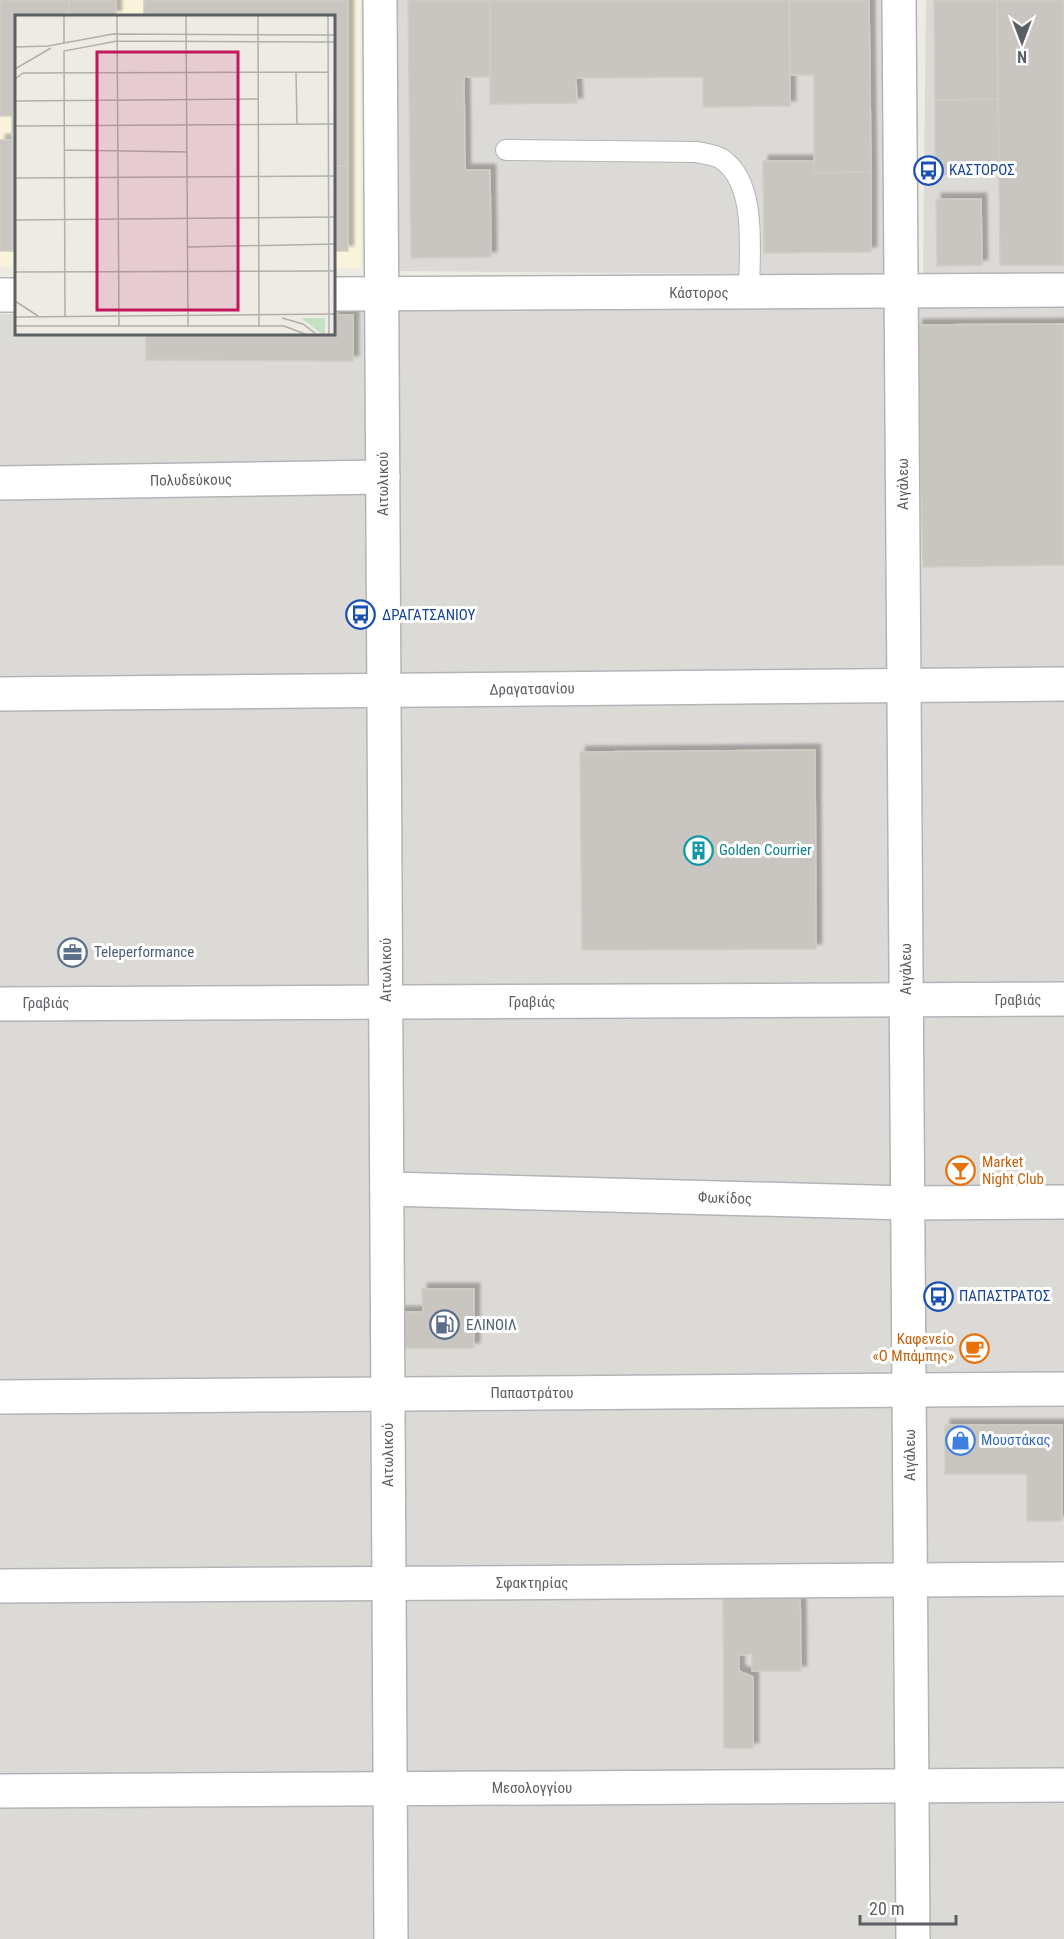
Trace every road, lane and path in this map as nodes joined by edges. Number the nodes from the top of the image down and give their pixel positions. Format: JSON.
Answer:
{"nodes":[{"id":1,"x":380,"y":0,"type":"edge"},
{"id":2,"x":899,"y":0,"type":"edge"},
{"id":3,"x":506,"y":150,"type":"dead end"},
{"id":4,"x":1064,"y":290,"type":"edge"},
{"id":5,"x":901,"y":291,"type":"junction"},
{"id":6,"x":749,"y":292,"type":"junction"},
{"id":7,"x":334,"y":294,"type":"edge"},
{"id":8,"x":382,"y":294,"type":"junction"},
{"id":9,"x":383,"y":477,"type":"junction"},
{"id":10,"x":0,"y":483,"type":"edge"},
{"id":11,"x":1064,"y":684,"type":"edge"},
{"id":12,"x":904,"y":686,"type":"junction"},
{"id":13,"x":384,"y":690,"type":"junction"},
{"id":14,"x":0,"y":694,"type":"edge"},
{"id":15,"x":1064,"y":999,"type":"edge"},
{"id":16,"x":906,"y":1000,"type":"junction"},
{"id":17,"x":386,"y":1002,"type":"junction"},
{"id":18,"x":0,"y":1004,"type":"edge"},
{"id":19,"x":387,"y":1189,"type":"junction"},
{"id":20,"x":1064,"y":1202,"type":"edge"},
{"id":21,"x":908,"y":1203,"type":"junction"},
{"id":22,"x":1064,"y":1389,"type":"edge"},
{"id":23,"x":909,"y":1390,"type":"junction"},
{"id":24,"x":388,"y":1394,"type":"junction"},
{"id":25,"x":0,"y":1397,"type":"edge"},
{"id":26,"x":910,"y":1580,"type":"junction"},
{"id":27,"x":1064,"y":1580,"type":"edge"},
{"id":28,"x":389,"y":1584,"type":"junction"},
{"id":29,"x":0,"y":1586,"type":"edge"},
{"id":30,"x":912,"y":1785,"type":"junction"},
{"id":31,"x":1064,"y":1785,"type":"edge"},
{"id":32,"x":390,"y":1789,"type":"junction"},
{"id":33,"x":0,"y":1791,"type":"edge"},
{"id":34,"x":390,"y":1939,"type":"edge"},
{"id":35,"x":913,"y":1939,"type":"edge"}],
"edges":[{"from":1,"to":8,"type":"street","name":"Αιτωλικού"},
{"from":2,"to":5,"type":"street","name":"Αιγάλεω"},
{"from":3,"to":6,"type":"lane"},
{"from":4,"to":5,"type":"street","name":"Κάστορος"},
{"from":5,"to":6,"type":"street","name":"Κάστορος"},
{"from":5,"to":12,"type":"street","name":"Αιγάλεω"},
{"from":6,"to":8,"type":"street","name":"Κάστορος"},
{"from":7,"to":8,"type":"street","name":"Κάστορος"},
{"from":8,"to":9,"type":"street","name":"Αιτωλικού"},
{"from":9,"to":10,"type":"street","name":"Πολυδεύκους"},
{"from":9,"to":13,"type":"street","name":"Αιτωλικού"},
{"from":11,"to":12,"type":"street","name":"Δραγατσανίου"},
{"from":12,"to":13,"type":"street","name":"Δραγατσανίου"},
{"from":12,"to":16,"type":"street","name":"Αιγάλεω"},
{"from":13,"to":14,"type":"street","name":"Δραγατσανίου"},
{"from":13,"to":17,"type":"street","name":"Αιτωλικού"},
{"from":15,"to":16,"type":"street","name":"Γραβιάς"},
{"from":16,"to":17,"type":"street","name":"Γραβιάς"},
{"from":16,"to":21,"type":"street","name":"Αιγάλεω"},
{"from":17,"to":18,"type":"street","name":"Γραβιάς"},
{"from":17,"to":19,"type":"street","name":"Αιτωλικού"},
{"from":19,"to":21,"type":"street","name":"Φωκίδος"},
{"from":19,"to":24,"type":"street","name":"Αιτωλικού"},
{"from":20,"to":21,"type":"street","name":"Φωκίδος"},
{"from":21,"to":23,"type":"street","name":"Αιγάλεω"},
{"from":22,"to":23,"type":"street","name":"Παπαστράτου"},
{"from":23,"to":24,"type":"street","name":"Παπαστράτου"},
{"from":23,"to":26,"type":"street","name":"Αιγάλεω"},
{"from":24,"to":25,"type":"street","name":"Παπαστράτου"},
{"from":24,"to":28,"type":"street","name":"Αιτωλικού"},
{"from":26,"to":27,"type":"street","name":"Σφακτηρίας"},
{"from":26,"to":28,"type":"street","name":"Σφακτηρίας"},
{"from":26,"to":30,"type":"street","name":"Αιγάλεω"},
{"from":28,"to":29,"type":"street","name":"Σφακτηρίας"},
{"from":28,"to":32,"type":"street","name":"Αιτωλικού"},
{"from":30,"to":31,"type":"street","name":"Μεσολογγίου"},
{"from":30,"to":32,"type":"street","name":"Μεσολογγίου"},
{"from":30,"to":35,"type":"street","name":"Αιγάλεω"},
{"from":32,"to":33,"type":"street","name":"Μεσολογγίου"},
{"from":32,"to":34,"type":"street","name":"Αιτωλικού"}]}
